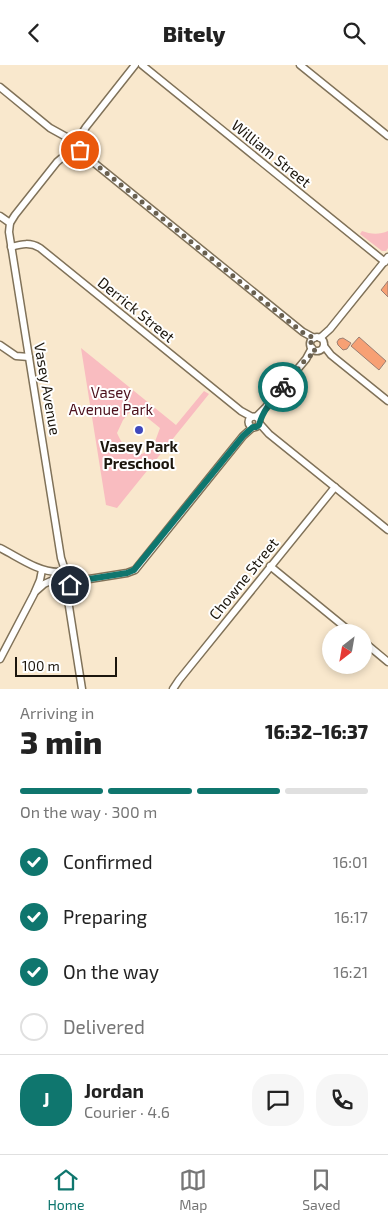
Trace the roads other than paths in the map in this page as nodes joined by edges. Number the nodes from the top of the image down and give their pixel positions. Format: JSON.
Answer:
{"nodes":[{"id":1,"x":135,"y":65,"type":"edge"},
{"id":2,"x":142,"y":65,"type":"edge"},
{"id":3,"x":300,"y":65,"type":"edge"},
{"id":4,"x":0,"y":87,"type":"edge"},
{"id":5,"x":388,"y":136,"type":"edge"},
{"id":6,"x":71,"y":145,"type":"junction"},
{"id":7,"x":0,"y":216,"type":"edge"},
{"id":8,"x":10,"y":223,"type":"junction"},
{"id":9,"x":11,"y":247,"type":"junction"},
{"id":10,"x":386,"y":259,"type":"edge"},
{"id":11,"x":0,"y":345,"type":"edge"},
{"id":12,"x":317,"y":345,"type":"junction"},
{"id":13,"x":29,"y":357,"type":"junction"},
{"id":14,"x":388,"y":401,"type":"edge"},
{"id":15,"x":254,"y":422,"type":"junction"},
{"id":16,"x":335,"y":487,"type":"junction"},
{"id":17,"x":388,"y":530,"type":"edge"},
{"id":18,"x":0,"y":547,"type":"edge"},
{"id":19,"x":270,"y":566,"type":"junction"},
{"id":20,"x":42,"y":570,"type":"junction"},
{"id":21,"x":63,"y":573,"type":"junction"},
{"id":22,"x":83,"y":580,"type":"junction"},
{"id":23,"x":57,"y":583,"type":"junction"},
{"id":24,"x":70,"y":585,"type":"junction"},
{"id":25,"x":34,"y":594,"type":"junction"},
{"id":26,"x":68,"y":600,"type":"junction"},
{"id":27,"x":341,"y":624,"type":"edge"},
{"id":28,"x":372,"y":649,"type":"edge"},
{"id":29,"x":0,"y":659,"type":"edge"},
{"id":30,"x":388,"y":662,"type":"edge"},
{"id":31,"x":82,"y":689,"type":"edge"},
{"id":32,"x":173,"y":689,"type":"edge"}],
"edges":[{"from":1,"to":6,"type":"street"},
{"from":2,"to":10,"type":"street","name":"William Street"},
{"from":3,"to":5,"type":"street"},
{"from":4,"to":6,"type":"street"},
{"from":6,"to":8,"type":"street"},
{"from":6,"to":12,"type":"street"},
{"from":7,"to":8,"type":"street"},
{"from":8,"to":9,"type":"street","name":"Vasey Avenue"},
{"from":9,"to":13,"type":"street","name":"Vasey Avenue"},
{"from":9,"to":15,"type":"street","name":"Derrick Street"},
{"from":10,"to":12,"type":"street"},
{"from":11,"to":13,"type":"street"},
{"from":12,"to":14,"type":"street"},
{"from":12,"to":15,"type":"street"},
{"from":13,"to":21,"type":"street","name":"Vasey Avenue"},
{"from":15,"to":16,"type":"street","name":"Derrick Street"},
{"from":15,"to":22,"type":"street"},
{"from":16,"to":17,"type":"street","name":"Derrick Street"},
{"from":16,"to":19,"type":"street","name":"Chowne Street"},
{"from":18,"to":20,"type":"street"},
{"from":19,"to":27,"type":"street"},
{"from":19,"to":32,"type":"street","name":"Chowne Street"},
{"from":20,"to":21,"type":"street"},
{"from":20,"to":23,"type":"street"},
{"from":20,"to":25,"type":"street"},
{"from":21,"to":22,"type":"street"},
{"from":21,"to":23,"type":"street"},
{"from":21,"to":24,"type":"street"},
{"from":22,"to":24,"type":"street"},
{"from":23,"to":24,"type":"street"},
{"from":23,"to":25,"type":"street"},
{"from":23,"to":26,"type":"street"},
{"from":24,"to":26,"type":"street"},
{"from":25,"to":29,"type":"street"},
{"from":26,"to":31,"type":"street"},
{"from":28,"to":30,"type":"street"}]}
